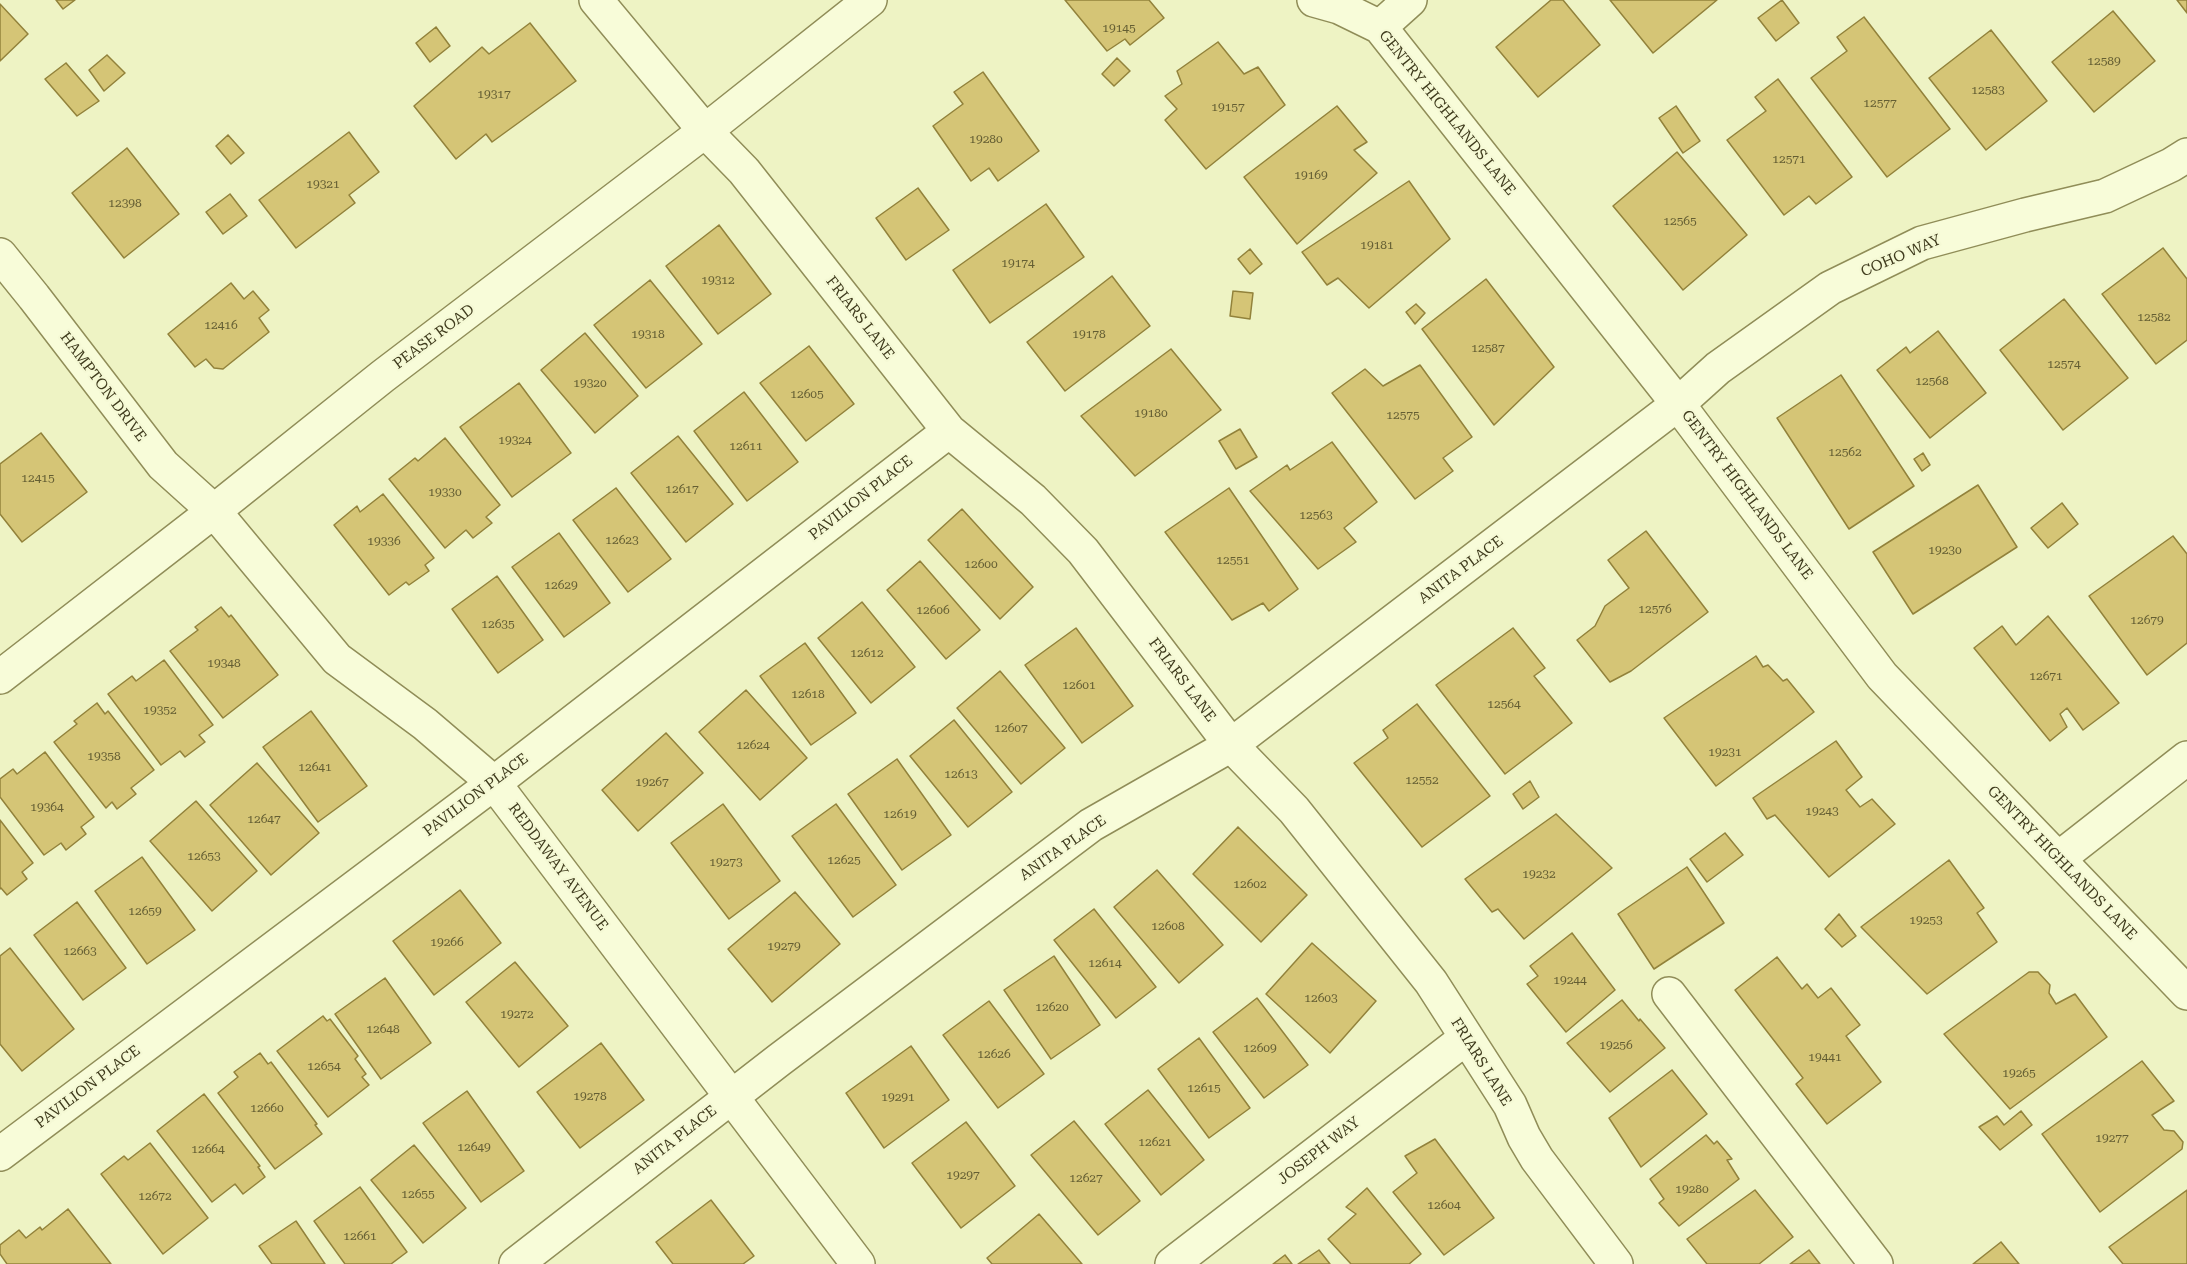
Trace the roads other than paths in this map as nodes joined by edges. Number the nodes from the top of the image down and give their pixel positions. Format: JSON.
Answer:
{"nodes":[{"id":1,"x":596,"y":0,"type":"edge"},
{"id":2,"x":870,"y":0,"type":"edge"},
{"id":3,"x":1314,"y":0,"type":"edge"},
{"id":4,"x":1410,"y":0,"type":"edge"},
{"id":5,"x":1380,"y":27,"type":"junction"},
{"id":6,"x":705,"y":131,"type":"junction"},
{"id":7,"x":2187,"y":155,"type":"edge"},
{"id":8,"x":0,"y":255,"type":"edge"},
{"id":9,"x":1678,"y":404,"type":"junction"},
{"id":10,"x":949,"y":431,"type":"junction"},
{"id":11,"x":213,"y":512,"type":"junction"},
{"id":12,"x":0,"y":677,"type":"edge"},
{"id":13,"x":1231,"y":744,"type":"junction"},
{"id":14,"x":2187,"y":758,"type":"edge"},
{"id":15,"x":494,"y":783,"type":"junction"},
{"id":16,"x":2058,"y":859,"type":"junction"},
{"id":17,"x":2187,"y":993,"type":"edge"},
{"id":18,"x":1669,"y":994,"type":"dead end"},
{"id":19,"x":1466,"y":1038,"type":"junction"},
{"id":20,"x":732,"y":1097,"type":"junction"},
{"id":21,"x":0,"y":1154,"type":"edge"},
{"id":22,"x":516,"y":1264,"type":"edge"},
{"id":23,"x":858,"y":1264,"type":"edge"},
{"id":24,"x":1172,"y":1264,"type":"edge"},
{"id":25,"x":1616,"y":1264,"type":"edge"},
{"id":26,"x":1876,"y":1264,"type":"edge"}],
"edges":[{"from":1,"to":6,"type":"street","name":"FRIARS LANE"},
{"from":2,"to":6,"type":"street","name":"PEASE ROAD"},
{"from":3,"to":5,"type":"street","name":"GENTRY HIGHLANDS LANE"},
{"from":4,"to":5,"type":"street"},
{"from":5,"to":9,"type":"street","name":"GENTRY HIGHLANDS LANE"},
{"from":6,"to":10,"type":"street","name":"FRIARS LANE"},
{"from":6,"to":11,"type":"street","name":"PEASE ROAD"},
{"from":7,"to":9,"type":"street","name":"COHO WAY"},
{"from":8,"to":11,"type":"street","name":"HAMPTON DRIVE"},
{"from":9,"to":13,"type":"street","name":"ANITA PLACE"},
{"from":9,"to":16,"type":"street","name":"GENTRY HIGHLANDS LANE"},
{"from":10,"to":13,"type":"street","name":"FRIARS LANE"},
{"from":10,"to":15,"type":"street","name":"PAVILION PLACE"},
{"from":11,"to":12,"type":"street","name":"PEASE ROAD"},
{"from":11,"to":15,"type":"street","name":"REDDAWAY AVENUE"},
{"from":13,"to":19,"type":"street","name":"FRIARS LANE"},
{"from":13,"to":20,"type":"street","name":"ANITA PLACE"},
{"from":14,"to":16,"type":"street"},
{"from":15,"to":20,"type":"street","name":"REDDAWAY AVENUE"},
{"from":15,"to":21,"type":"street","name":"PAVILION PLACE"},
{"from":16,"to":17,"type":"street","name":"GENTRY HIGHLANDS LANE"},
{"from":18,"to":26,"type":"street"},
{"from":19,"to":24,"type":"street","name":"JOSEPH WAY"},
{"from":19,"to":25,"type":"street","name":"FRIARS LANE"},
{"from":20,"to":22,"type":"street","name":"ANITA PLACE"},
{"from":20,"to":23,"type":"street","name":"REDDAWAY AVENUE"}]}
